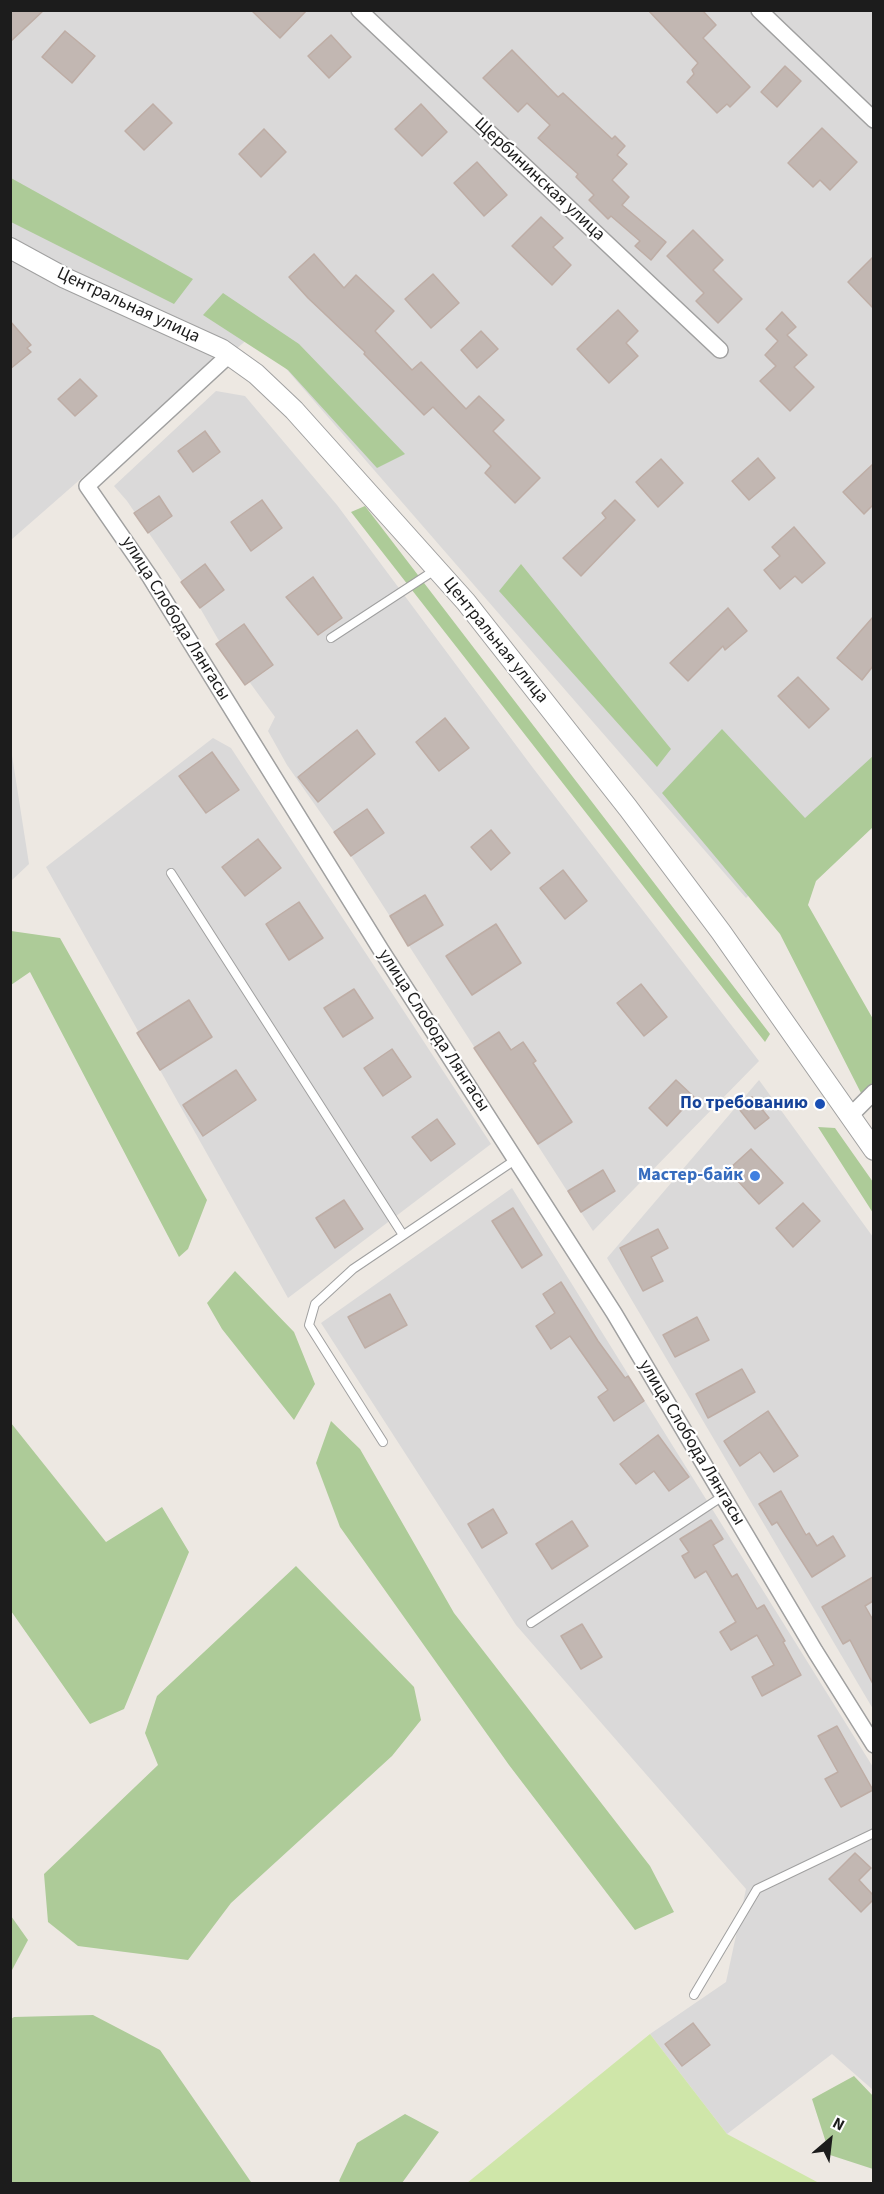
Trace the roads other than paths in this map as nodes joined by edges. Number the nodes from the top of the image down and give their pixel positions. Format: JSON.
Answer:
{"nodes":[{"id":1,"x":359,"y":10,"type":"edge"},
{"id":2,"x":759,"y":10,"type":"edge"},
{"id":3,"x":873,"y":120,"type":"edge"},
{"id":4,"x":10,"y":248,"type":"edge"},
{"id":5,"x":720,"y":350,"type":"dead end"},
{"id":6,"x":229,"y":355,"type":"junction"},
{"id":7,"x":437,"y":569,"type":"junction"},
{"id":8,"x":331,"y":638,"type":"dead end"},
{"id":9,"x":171,"y":873,"type":"dead end"},
{"id":10,"x":873,"y":1092,"type":"edge"},
{"id":11,"x":850,"y":1116,"type":"junction"},
{"id":12,"x":873,"y":1150,"type":"edge"},
{"id":13,"x":515,"y":1161,"type":"junction"},
{"id":14,"x":404,"y":1235,"type":"junction"},
{"id":15,"x":383,"y":1442,"type":"dead end"},
{"id":16,"x":723,"y":1496,"type":"junction"},
{"id":17,"x":531,"y":1623,"type":"dead end"},
{"id":18,"x":873,"y":1745,"type":"edge"},
{"id":19,"x":873,"y":1833,"type":"edge"},
{"id":20,"x":694,"y":1995,"type":"dead end"}],
"edges":[{"from":1,"to":5,"type":"street","name":"Щербининская улица"},
{"from":2,"to":3,"type":"street"},
{"from":4,"to":6,"type":"street","name":"Центральная улица"},
{"from":6,"to":7,"type":"street","name":"Центральная улица"},
{"from":6,"to":13,"type":"street","name":"улица Слобода Лянгасы"},
{"from":7,"to":8,"type":"lane"},
{"from":7,"to":11,"type":"street","name":"Центральная улица"},
{"from":9,"to":14,"type":"lane"},
{"from":10,"to":11,"type":"street"},
{"from":11,"to":12,"type":"street","name":"Центральная улица"},
{"from":13,"to":14,"type":"lane"},
{"from":13,"to":16,"type":"street","name":"улица Слобода Лянгасы"},
{"from":14,"to":15,"type":"lane"},
{"from":16,"to":17,"type":"lane"},
{"from":16,"to":18,"type":"street","name":"улица Слобода Лянгасы"},
{"from":19,"to":20,"type":"lane"}]}
